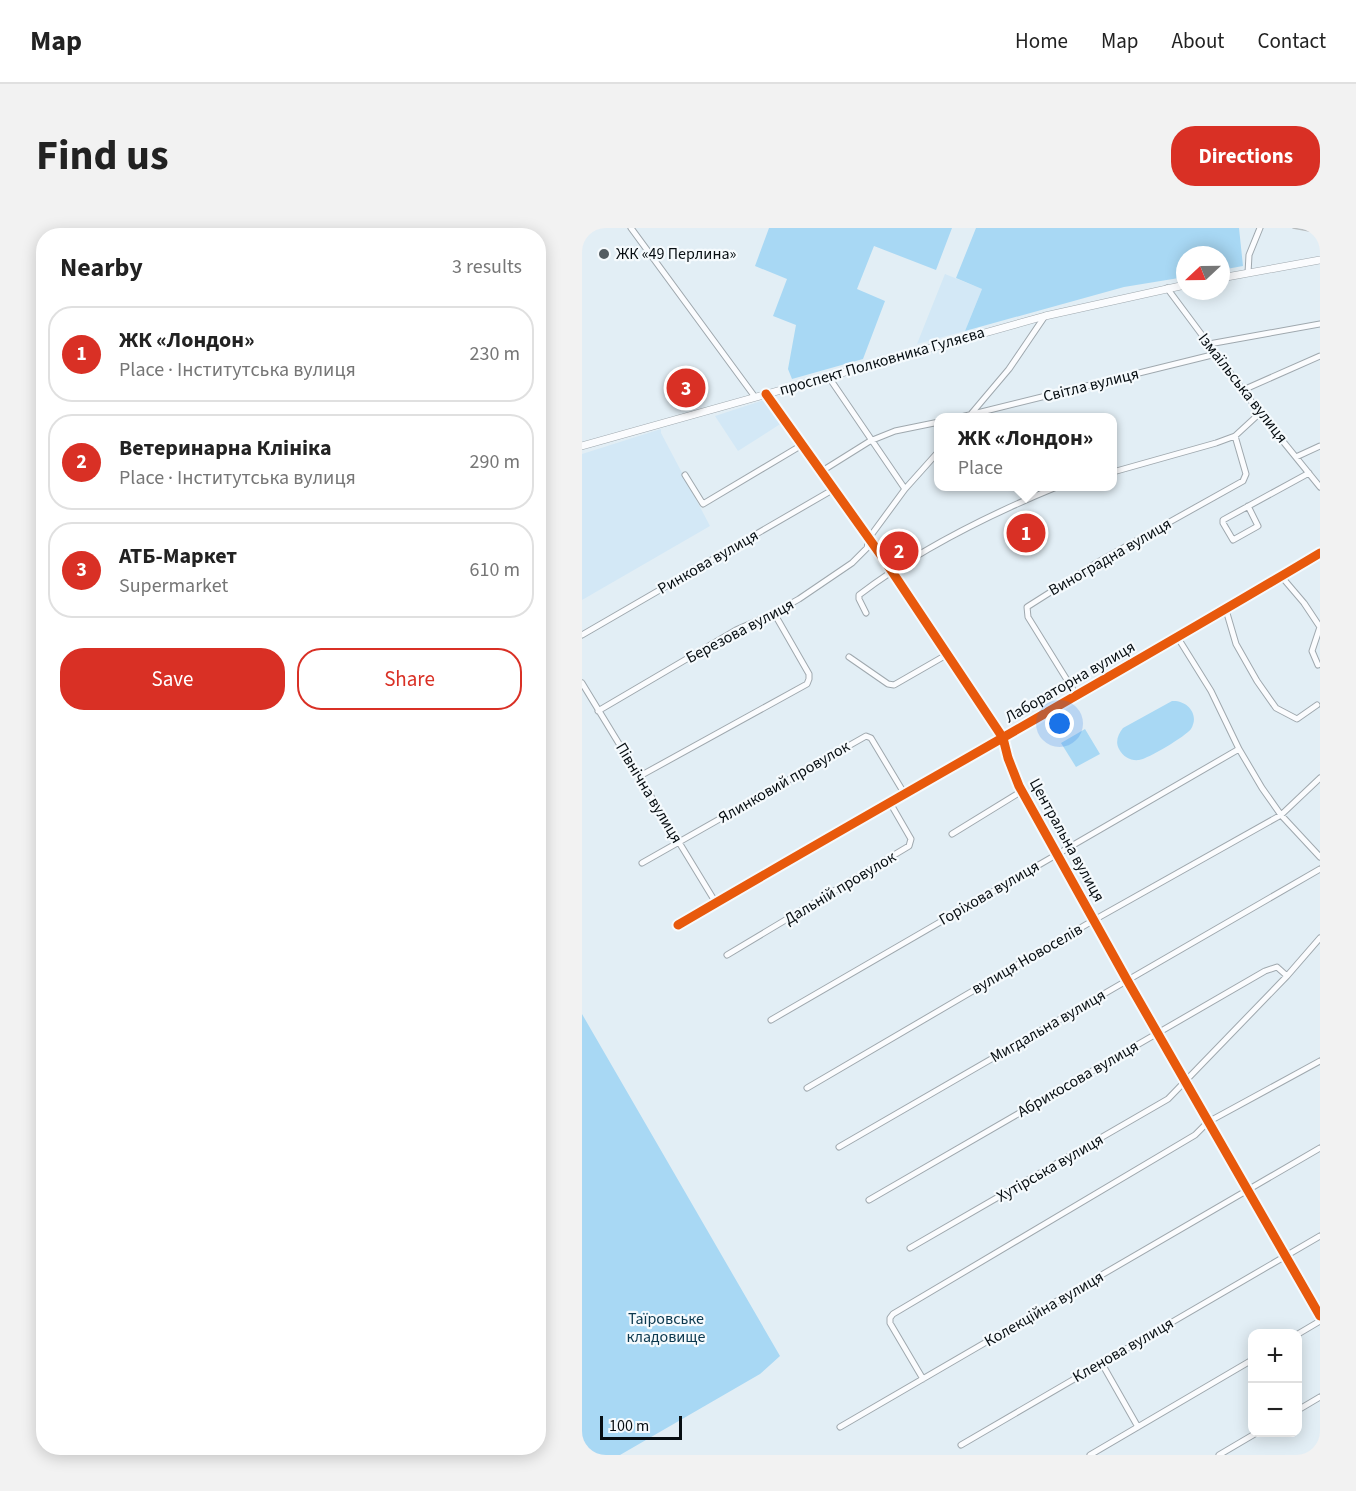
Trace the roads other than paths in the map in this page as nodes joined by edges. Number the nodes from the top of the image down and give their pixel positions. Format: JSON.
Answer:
{"nodes":[{"id":1,"x":631,"y":228,"type":"edge"},
{"id":2,"x":1260,"y":228,"type":"edge"},
{"id":3,"x":1320,"y":260,"type":"edge"},
{"id":4,"x":1248,"y":273,"type":"junction"},
{"id":5,"x":1230,"y":276,"type":"edge"},
{"id":6,"x":1176,"y":286,"type":"edge"},
{"id":7,"x":1167,"y":288,"type":"junction"},
{"id":8,"x":1045,"y":316,"type":"junction"},
{"id":9,"x":1320,"y":324,"type":"edge"},
{"id":10,"x":1209,"y":344,"type":"junction"},
{"id":11,"x":1216,"y":354,"type":"junction"},
{"id":12,"x":1320,"y":356,"type":"edge"},
{"id":13,"x":828,"y":376,"type":"junction"},
{"id":14,"x":1243,"y":390,"type":"junction"},
{"id":15,"x":766,"y":394,"type":"junction"},
{"id":16,"x":755,"y":397,"type":"junction"},
{"id":17,"x":972,"y":413,"type":"edge"},
{"id":18,"x":982,"y":413,"type":"edge"},
{"id":19,"x":1260,"y":413,"type":"junction"},
{"id":20,"x":934,"y":423,"type":"edge"},
{"id":21,"x":1235,"y":436,"type":"junction"},
{"id":22,"x":872,"y":440,"type":"junction"},
{"id":23,"x":802,"y":445,"type":"junction"},
{"id":24,"x":582,"y":446,"type":"edge"},
{"id":25,"x":1320,"y":446,"type":"edge"},
{"id":26,"x":934,"y":457,"type":"edge"},
{"id":27,"x":1296,"y":457,"type":"junction"},
{"id":28,"x":822,"y":471,"type":"junction"},
{"id":29,"x":1117,"y":471,"type":"edge"},
{"id":30,"x":1309,"y":473,"type":"junction"},
{"id":31,"x":685,"y":475,"type":"dead end"},
{"id":32,"x":1320,"y":487,"type":"edge"},
{"id":33,"x":834,"y":489,"type":"junction"},
{"id":34,"x":905,"y":489,"type":"junction"},
{"id":35,"x":1048,"y":491,"type":"edge"},
{"id":36,"x":1248,"y":506,"type":"junction"},
{"id":37,"x":869,"y":538,"type":"junction"},
{"id":38,"x":1320,"y":553,"type":"edge"},
{"id":39,"x":891,"y":570,"type":"junction"},
{"id":40,"x":1281,"y":576,"type":"junction"},
{"id":41,"x":1226,"y":610,"type":"junction"},
{"id":42,"x":774,"y":613,"type":"junction"},
{"id":43,"x":866,"y":613,"type":"dead end"},
{"id":44,"x":582,"y":635,"type":"edge"},
{"id":45,"x":1178,"y":638,"type":"junction"},
{"id":46,"x":948,"y":654,"type":"junction"},
{"id":47,"x":849,"y":657,"type":"dead end"},
{"id":48,"x":1318,"y":665,"type":"dead end"},
{"id":49,"x":582,"y":683,"type":"edge"},
{"id":50,"x":1077,"y":696,"type":"junction"},
{"id":51,"x":1317,"y":705,"type":"dead end"},
{"id":52,"x":598,"y":711,"type":"junction"},
{"id":53,"x":1003,"y":738,"type":"junction"},
{"id":54,"x":1239,"y":749,"type":"junction"},
{"id":55,"x":640,"y":776,"type":"junction"},
{"id":56,"x":1320,"y":778,"type":"edge"},
{"id":57,"x":1022,"y":791,"type":"junction"},
{"id":58,"x":904,"y":793,"type":"junction"},
{"id":59,"x":890,"y":801,"type":"junction"},
{"id":60,"x":1281,"y":815,"type":"junction"},
{"id":61,"x":952,"y":834,"type":"dead end"},
{"id":62,"x":679,"y":843,"type":"junction"},
{"id":63,"x":1057,"y":854,"type":"junction"},
{"id":64,"x":1320,"y":857,"type":"edge"},
{"id":65,"x":642,"y":863,"type":"dead end"},
{"id":66,"x":1320,"y":869,"type":"edge"},
{"id":67,"x":716,"y":903,"type":"junction"},
{"id":68,"x":1094,"y":920,"type":"junction"},
{"id":69,"x":678,"y":925,"type":"dead end"},
{"id":70,"x":1320,"y":938,"type":"edge"},
{"id":71,"x":727,"y":955,"type":"dead end"},
{"id":72,"x":1287,"y":976,"type":"junction"},
{"id":73,"x":1127,"y":980,"type":"junction"},
{"id":74,"x":771,"y":1020,"type":"dead end"},
{"id":75,"x":1157,"y":1033,"type":"junction"},
{"id":76,"x":1320,"y":1061,"type":"edge"},
{"id":77,"x":1185,"y":1082,"type":"junction"},
{"id":78,"x":807,"y":1088,"type":"dead end"},
{"id":79,"x":1208,"y":1122,"type":"junction"},
{"id":80,"x":839,"y":1147,"type":"dead end"},
{"id":81,"x":1320,"y":1148,"type":"edge"},
{"id":82,"x":1248,"y":1191,"type":"junction"},
{"id":83,"x":869,"y":1200,"type":"dead end"},
{"id":84,"x":1320,"y":1236,"type":"edge"},
{"id":85,"x":910,"y":1248,"type":"dead end"},
{"id":86,"x":1285,"y":1256,"type":"junction"},
{"id":87,"x":1320,"y":1316,"type":"edge"},
{"id":88,"x":1320,"y":1321,"type":"edge"},
{"id":89,"x":1302,"y":1332,"type":"edge"},
{"id":90,"x":1101,"y":1362,"type":"junction"},
{"id":91,"x":1248,"y":1362,"type":"edge"},
{"id":92,"x":923,"y":1379,"type":"junction"},
{"id":93,"x":1320,"y":1396,"type":"edge"},
{"id":94,"x":1302,"y":1407,"type":"edge"},
{"id":95,"x":1138,"y":1427,"type":"junction"},
{"id":96,"x":840,"y":1428,"type":"dead end"},
{"id":97,"x":1250,"y":1437,"type":"edge"},
{"id":98,"x":961,"y":1445,"type":"dead end"},
{"id":99,"x":1090,"y":1455,"type":"edge"},
{"id":100,"x":1219,"y":1455,"type":"edge"}],
"edges":[{"from":1,"to":16,"type":"street"},
{"from":2,"to":4,"type":"street"},
{"from":3,"to":4,"type":"main road"},
{"from":4,"to":5,"type":"main road"},
{"from":6,"to":7,"type":"main road","name":"проспект Полковника Гуляєва"},
{"from":7,"to":8,"type":"main road","name":"проспект Полковника Гуляєва"},
{"from":7,"to":10,"type":"street","name":"Ізмаїльська вулиця"},
{"from":8,"to":13,"type":"main road","name":"проспект Полковника Гуляєва"},
{"from":8,"to":17,"type":"street"},
{"from":9,"to":10,"type":"street"},
{"from":10,"to":11,"type":"street","name":"Ізмаїльська вулиця"},
{"from":11,"to":14,"type":"street","name":"Ізмаїльська вулиця"},
{"from":11,"to":18,"type":"street","name":"Світла вулиця"},
{"from":12,"to":14,"type":"street"},
{"from":13,"to":15,"type":"main road","name":"проспект Полковника Гуляєва"},
{"from":13,"to":22,"type":"street"},
{"from":14,"to":19,"type":"street","name":"Ізмаїльська вулиця"},
{"from":15,"to":16,"type":"main road","name":"проспект Полковника Гуляєва"},
{"from":15,"to":23,"type":"street","name":"Центральна вулиця"},
{"from":16,"to":24,"type":"main road","name":"проспект Полковника Гуляєва"},
{"from":19,"to":21,"type":"street"},
{"from":19,"to":27,"type":"street","name":"Ізмаїльська вулиця"},
{"from":20,"to":22,"type":"street"},
{"from":21,"to":29,"type":"street"},
{"from":21,"to":50,"type":"street","name":"Виноградна вулиця"},
{"from":22,"to":28,"type":"street"},
{"from":22,"to":34,"type":"street"},
{"from":23,"to":28,"type":"street","name":"Центральна вулиця"},
{"from":23,"to":31,"type":"street"},
{"from":25,"to":27,"type":"street"},
{"from":26,"to":34,"type":"street"},
{"from":27,"to":30,"type":"street","name":"Ізмаїльська вулиця"},
{"from":28,"to":33,"type":"street","name":"Центральна вулиця"},
{"from":30,"to":32,"type":"street","name":"Ізмаїльська вулиця"},
{"from":30,"to":36,"type":"street"},
{"from":33,"to":37,"type":"street","name":"Центральна вулиця"},
{"from":33,"to":44,"type":"street","name":"Ринкова вулиця"},
{"from":34,"to":37,"type":"street"},
{"from":35,"to":39,"type":"street"},
{"from":36,"to":36,"type":"street"},
{"from":37,"to":39,"type":"street","name":"Центральна вулиця"},
{"from":37,"to":42,"type":"street","name":"Березова вулиця"},
{"from":38,"to":40,"type":"street","name":"Лабораторна вулиця"},
{"from":39,"to":43,"type":"street"},
{"from":39,"to":46,"type":"street","name":"Центральна вулиця"},
{"from":40,"to":41,"type":"street","name":"Лабораторна вулиця"},
{"from":40,"to":48,"type":"street"},
{"from":41,"to":45,"type":"street","name":"Лабораторна вулиця"},
{"from":41,"to":51,"type":"street"},
{"from":42,"to":52,"type":"street","name":"Березова вулиця"},
{"from":42,"to":55,"type":"street"},
{"from":45,"to":50,"type":"street","name":"Лабораторна вулиця"},
{"from":45,"to":54,"type":"street"},
{"from":46,"to":47,"type":"street"},
{"from":46,"to":53,"type":"street","name":"Центральна вулиця"},
{"from":49,"to":52,"type":"street","name":"Північна вулиця"},
{"from":50,"to":53,"type":"street","name":"Лабораторна вулиця"},
{"from":52,"to":55,"type":"street","name":"Північна вулиця"},
{"from":53,"to":57,"type":"street","name":"Центральна вулиця"},
{"from":53,"to":58,"type":"street","name":"Лабораторна вулиця"},
{"from":54,"to":60,"type":"street"},
{"from":54,"to":63,"type":"street","name":"Горіхова вулиця"},
{"from":55,"to":62,"type":"street","name":"Північна вулиця"},
{"from":56,"to":60,"type":"street","name":"вулиця Новоселів"},
{"from":57,"to":61,"type":"street"},
{"from":57,"to":63,"type":"street","name":"Центральна вулиця"},
{"from":58,"to":59,"type":"street","name":"Лабораторна вулиця"},
{"from":58,"to":62,"type":"street","name":"Ялинковий провулок"},
{"from":59,"to":67,"type":"street","name":"Лабораторна вулиця"},
{"from":59,"to":71,"type":"street","name":"Дальній провулок"},
{"from":60,"to":64,"type":"street"},
{"from":60,"to":68,"type":"street","name":"вулиця Новоселів"},
{"from":62,"to":65,"type":"street","name":"Ялинковий провулок"},
{"from":62,"to":67,"type":"street","name":"Північна вулиця"},
{"from":63,"to":68,"type":"street","name":"Центральна вулиця"},
{"from":63,"to":74,"type":"street","name":"Горіхова вулиця"},
{"from":66,"to":73,"type":"street","name":"Мигдальна вулиця"},
{"from":67,"to":69,"type":"street","name":"Лабораторна вулиця"},
{"from":68,"to":73,"type":"street","name":"Центральна вулиця"},
{"from":68,"to":78,"type":"street","name":"вулиця Новоселів"},
{"from":70,"to":72,"type":"street"},
{"from":72,"to":75,"type":"street","name":"Абрикосова вулиця"},
{"from":72,"to":77,"type":"street"},
{"from":73,"to":75,"type":"street","name":"Центральна вулиця"},
{"from":73,"to":80,"type":"street","name":"Мигдальна вулиця"},
{"from":75,"to":77,"type":"street","name":"Центральна вулиця"},
{"from":75,"to":83,"type":"street","name":"Абрикосова вулиця"},
{"from":76,"to":79,"type":"street"},
{"from":77,"to":79,"type":"street","name":"Центральна вулиця"},
{"from":77,"to":85,"type":"street","name":"Хутірська вулиця"},
{"from":79,"to":82,"type":"street","name":"Центральна вулиця"},
{"from":79,"to":92,"type":"street"},
{"from":81,"to":82,"type":"street","name":"Колекційна вулиця"},
{"from":82,"to":86,"type":"street","name":"Центральна вулиця"},
{"from":82,"to":92,"type":"street","name":"Колекційна вулиця"},
{"from":84,"to":86,"type":"street","name":"Кленова вулиця"},
{"from":86,"to":87,"type":"street","name":"Центральна вулиця"},
{"from":86,"to":90,"type":"street","name":"Кленова вулиця"},
{"from":88,"to":89,"type":"street"},
{"from":90,"to":95,"type":"street"},
{"from":90,"to":98,"type":"street","name":"Кленова вулиця"},
{"from":91,"to":95,"type":"street"},
{"from":92,"to":96,"type":"street","name":"Колекційна вулиця"},
{"from":93,"to":94,"type":"street"},
{"from":95,"to":99,"type":"street"},
{"from":97,"to":100,"type":"street"}]}
